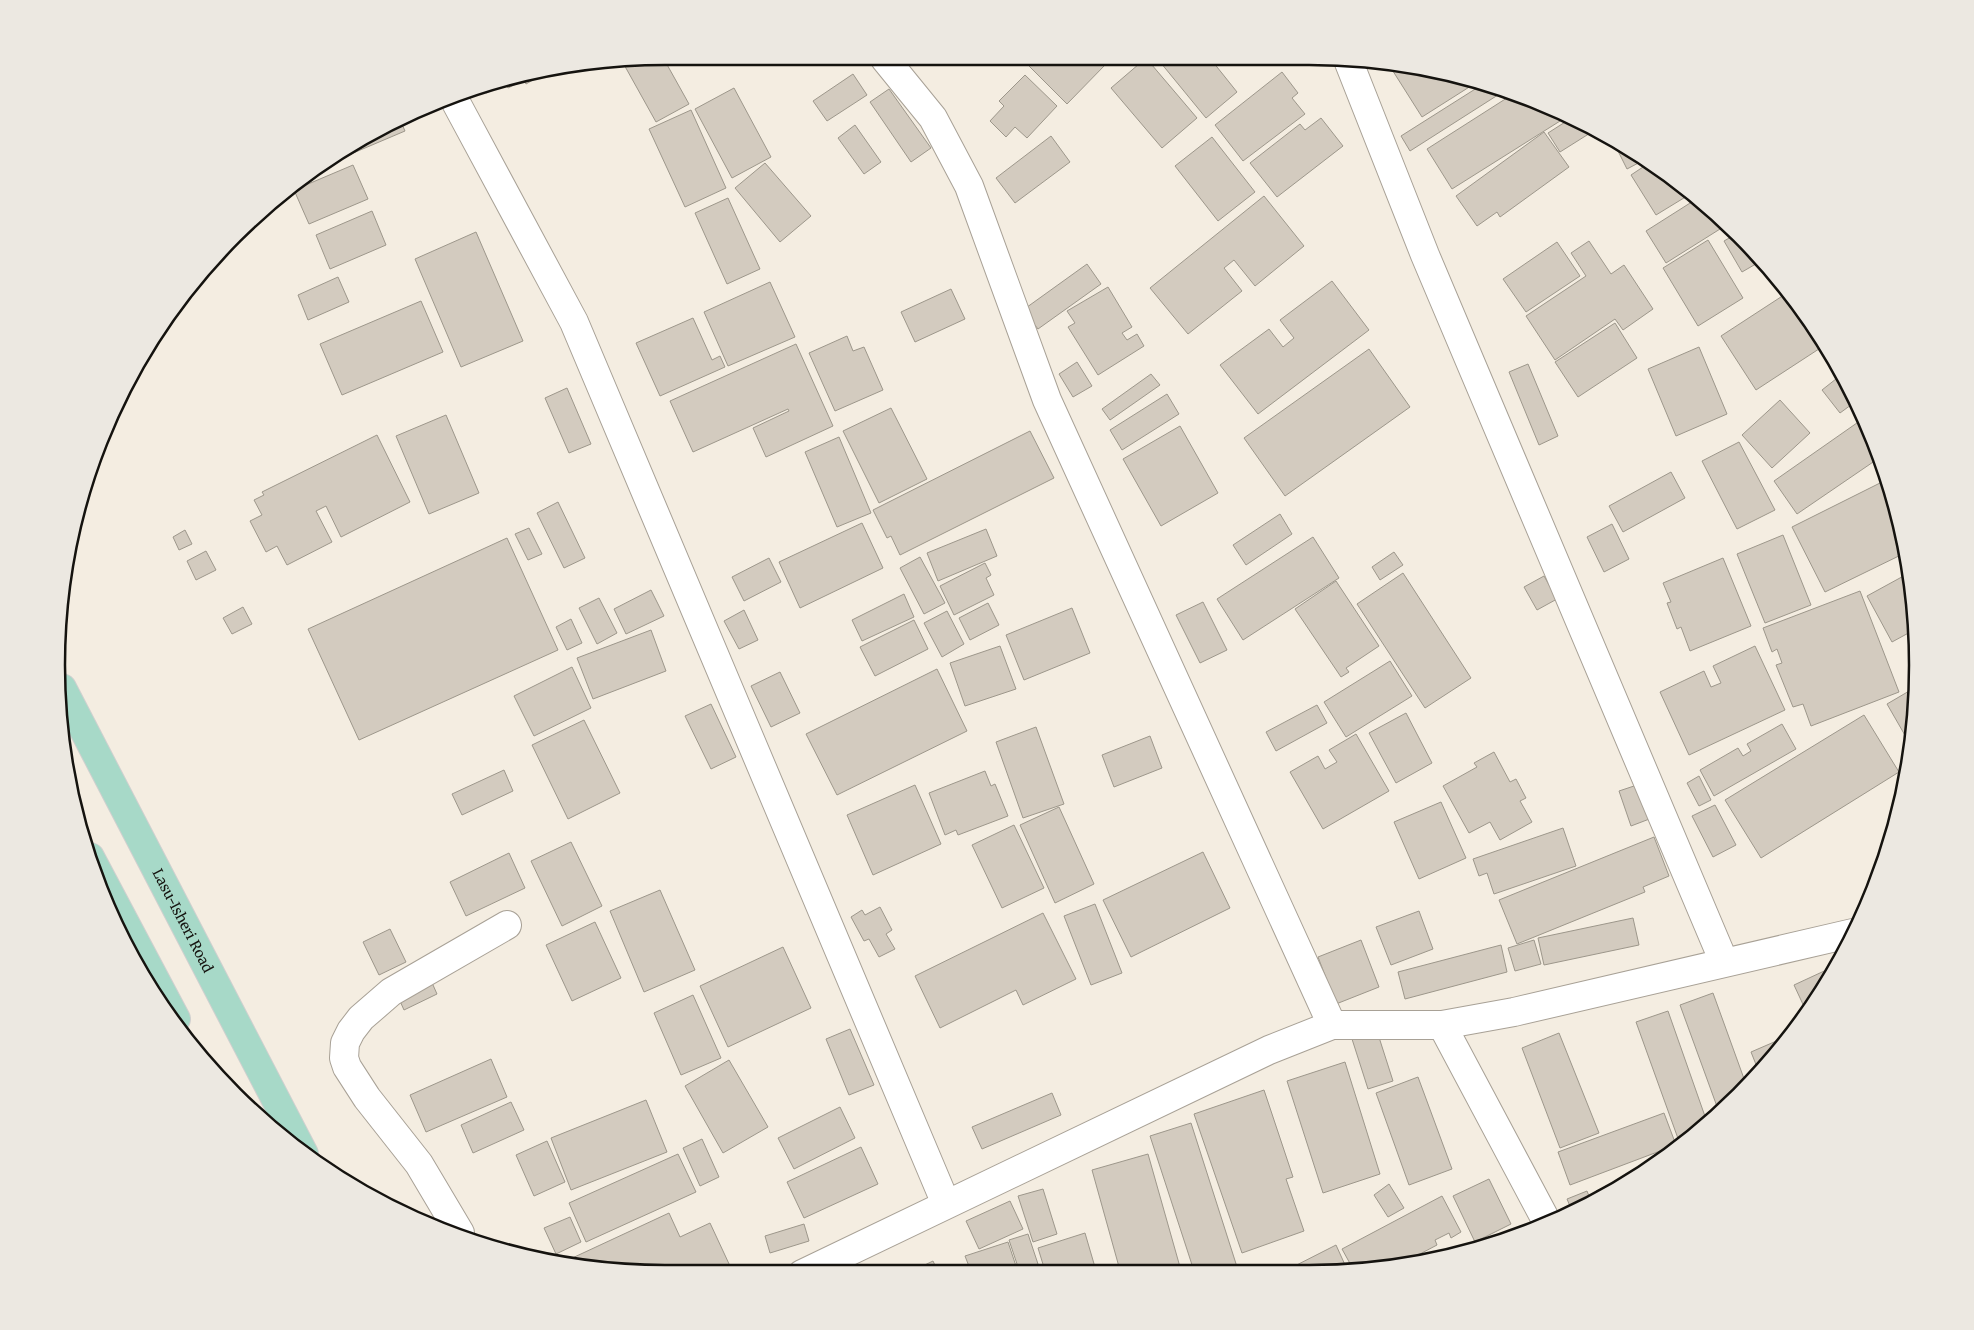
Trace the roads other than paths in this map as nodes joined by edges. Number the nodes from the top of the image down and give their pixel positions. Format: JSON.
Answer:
{"nodes":[{"id":1,"x":890,"y":65,"type":"edge"},
{"id":2,"x":1350,"y":66,"type":"edge"},
{"id":3,"x":456,"y":103,"type":"edge"},
{"id":4,"x":66,"y":695,"type":"edge"},
{"id":5,"x":118,"y":910,"type":"edge"},
{"id":6,"x":507,"y":925,"type":"dead end"},
{"id":7,"x":1844,"y":935,"type":"edge"},
{"id":8,"x":1724,"y":962,"type":"junction"},
{"id":9,"x":155,"y":981,"type":"edge"},
{"id":10,"x":1442,"y":1024,"type":"junction"},
{"id":11,"x":1332,"y":1025,"type":"junction"},
{"id":12,"x":295,"y":1137,"type":"edge"},
{"id":13,"x":946,"y":1204,"type":"junction"},
{"id":14,"x":1544,"y":1217,"type":"edge"},
{"id":15,"x":457,"y":1227,"type":"edge"},
{"id":16,"x":821,"y":1265,"type":"edge"}],
"edges":[{"from":1,"to":11,"type":"street"},
{"from":2,"to":8,"type":"street"},
{"from":3,"to":13,"type":"street"},
{"from":4,"to":12,"type":"main road","name":"Lasu-Isheri Road"},
{"from":5,"to":9,"type":"main road"},
{"from":6,"to":15,"type":"street"},
{"from":7,"to":8,"type":"street"},
{"from":8,"to":10,"type":"street"},
{"from":10,"to":11,"type":"street"},
{"from":10,"to":14,"type":"street"},
{"from":11,"to":13,"type":"street"},
{"from":13,"to":16,"type":"street"}]}
